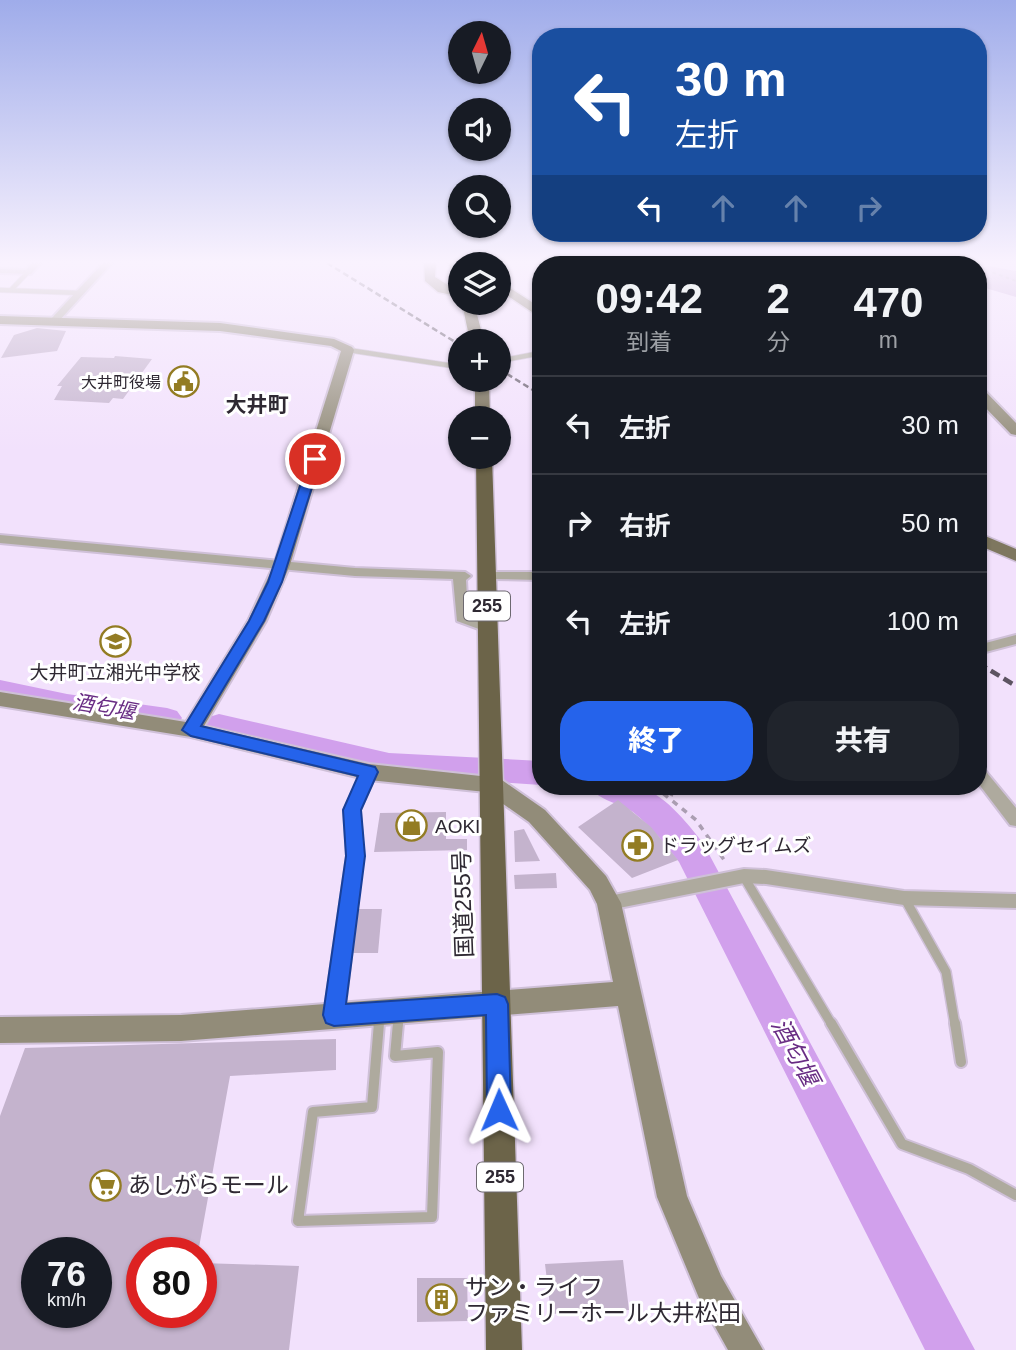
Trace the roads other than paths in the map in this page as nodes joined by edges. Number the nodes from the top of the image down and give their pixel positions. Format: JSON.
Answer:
{"nodes":[{"id":1,"x":192,"y":326,"type":"edge"},
{"id":2,"x":348,"y":350,"type":"junction"},
{"id":3,"x":532,"y":356,"type":"edge"},
{"id":4,"x":511,"y":359,"type":"edge"},
{"id":5,"x":448,"y":365,"type":"edge"},
{"id":6,"x":987,"y":401,"type":"edge"},
{"id":7,"x":1016,"y":431,"type":"edge"},
{"id":8,"x":484,"y":469,"type":"edge"},
{"id":9,"x":0,"y":539,"type":"edge"},
{"id":10,"x":987,"y":542,"type":"edge"},
{"id":11,"x":1016,"y":556,"type":"edge"},
{"id":12,"x":282,"y":565,"type":"junction"},
{"id":13,"x":496,"y":576,"type":"dead end"},
{"id":14,"x":532,"y":576,"type":"edge"},
{"id":15,"x":487,"y":628,"type":"junction"},
{"id":16,"x":1016,"y":639,"type":"edge"},
{"id":17,"x":987,"y":647,"type":"edge"},
{"id":18,"x":0,"y":699,"type":"edge"},
{"id":19,"x":191,"y":730,"type":"junction"},
{"id":20,"x":369,"y":772,"type":"junction"},
{"id":21,"x":490,"y":772,"type":"junction"},
{"id":22,"x":987,"y":783,"type":"edge"},
{"id":23,"x":1016,"y":820,"type":"edge"},
{"id":24,"x":737,"y":877,"type":"junction"},
{"id":25,"x":904,"y":898,"type":"junction"},
{"id":26,"x":1016,"y":901,"type":"edge"},
{"id":27,"x":609,"y":903,"type":"junction"},
{"id":28,"x":629,"y":993,"type":"junction"},
{"id":29,"x":497,"y":1004,"type":"junction"},
{"id":30,"x":389,"y":1012,"type":"junction"},
{"id":31,"x":334,"y":1015,"type":"junction"},
{"id":32,"x":0,"y":1030,"type":"edge"},
{"id":33,"x":961,"y":1062,"type":"dead end"},
{"id":34,"x":1016,"y":1195,"type":"edge"},
{"id":35,"x":504,"y":1350,"type":"edge"},
{"id":36,"x":746,"y":1350,"type":"edge"}],
"edges":[{"from":1,"to":2,"type":"street"},
{"from":2,"to":5,"type":"lane"},
{"from":2,"to":12,"type":"street"},
{"from":3,"to":4,"type":"lane"},
{"from":6,"to":7,"type":"street"},
{"from":8,"to":15,"type":"highway","name":"国道255号","number":"255"},
{"from":9,"to":12,"type":"street"},
{"from":10,"to":11,"type":"main road"},
{"from":12,"to":15,"type":"street"},
{"from":12,"to":19,"type":"street"},
{"from":13,"to":14,"type":"street"},
{"from":15,"to":21,"type":"highway","name":"国道255号","number":"255"},
{"from":16,"to":17,"type":"street"},
{"from":18,"to":19,"type":"street"},
{"from":19,"to":20,"type":"street"},
{"from":20,"to":21,"type":"street"},
{"from":20,"to":31,"type":"street"},
{"from":21,"to":27,"type":"street"},
{"from":21,"to":29,"type":"highway","name":"国道255号","number":"255"},
{"from":22,"to":23,"type":"street"},
{"from":24,"to":25,"type":"street"},
{"from":24,"to":27,"type":"street"},
{"from":24,"to":34,"type":"lane"},
{"from":25,"to":26,"type":"street"},
{"from":25,"to":33,"type":"lane"},
{"from":27,"to":28,"type":"street"},
{"from":28,"to":29,"type":"street"},
{"from":28,"to":36,"type":"street"},
{"from":29,"to":30,"type":"street"},
{"from":29,"to":35,"type":"highway","name":"国道255号","number":"255"},
{"from":30,"to":30,"type":"lane"},
{"from":30,"to":31,"type":"street"},
{"from":31,"to":32,"type":"street"}]}
